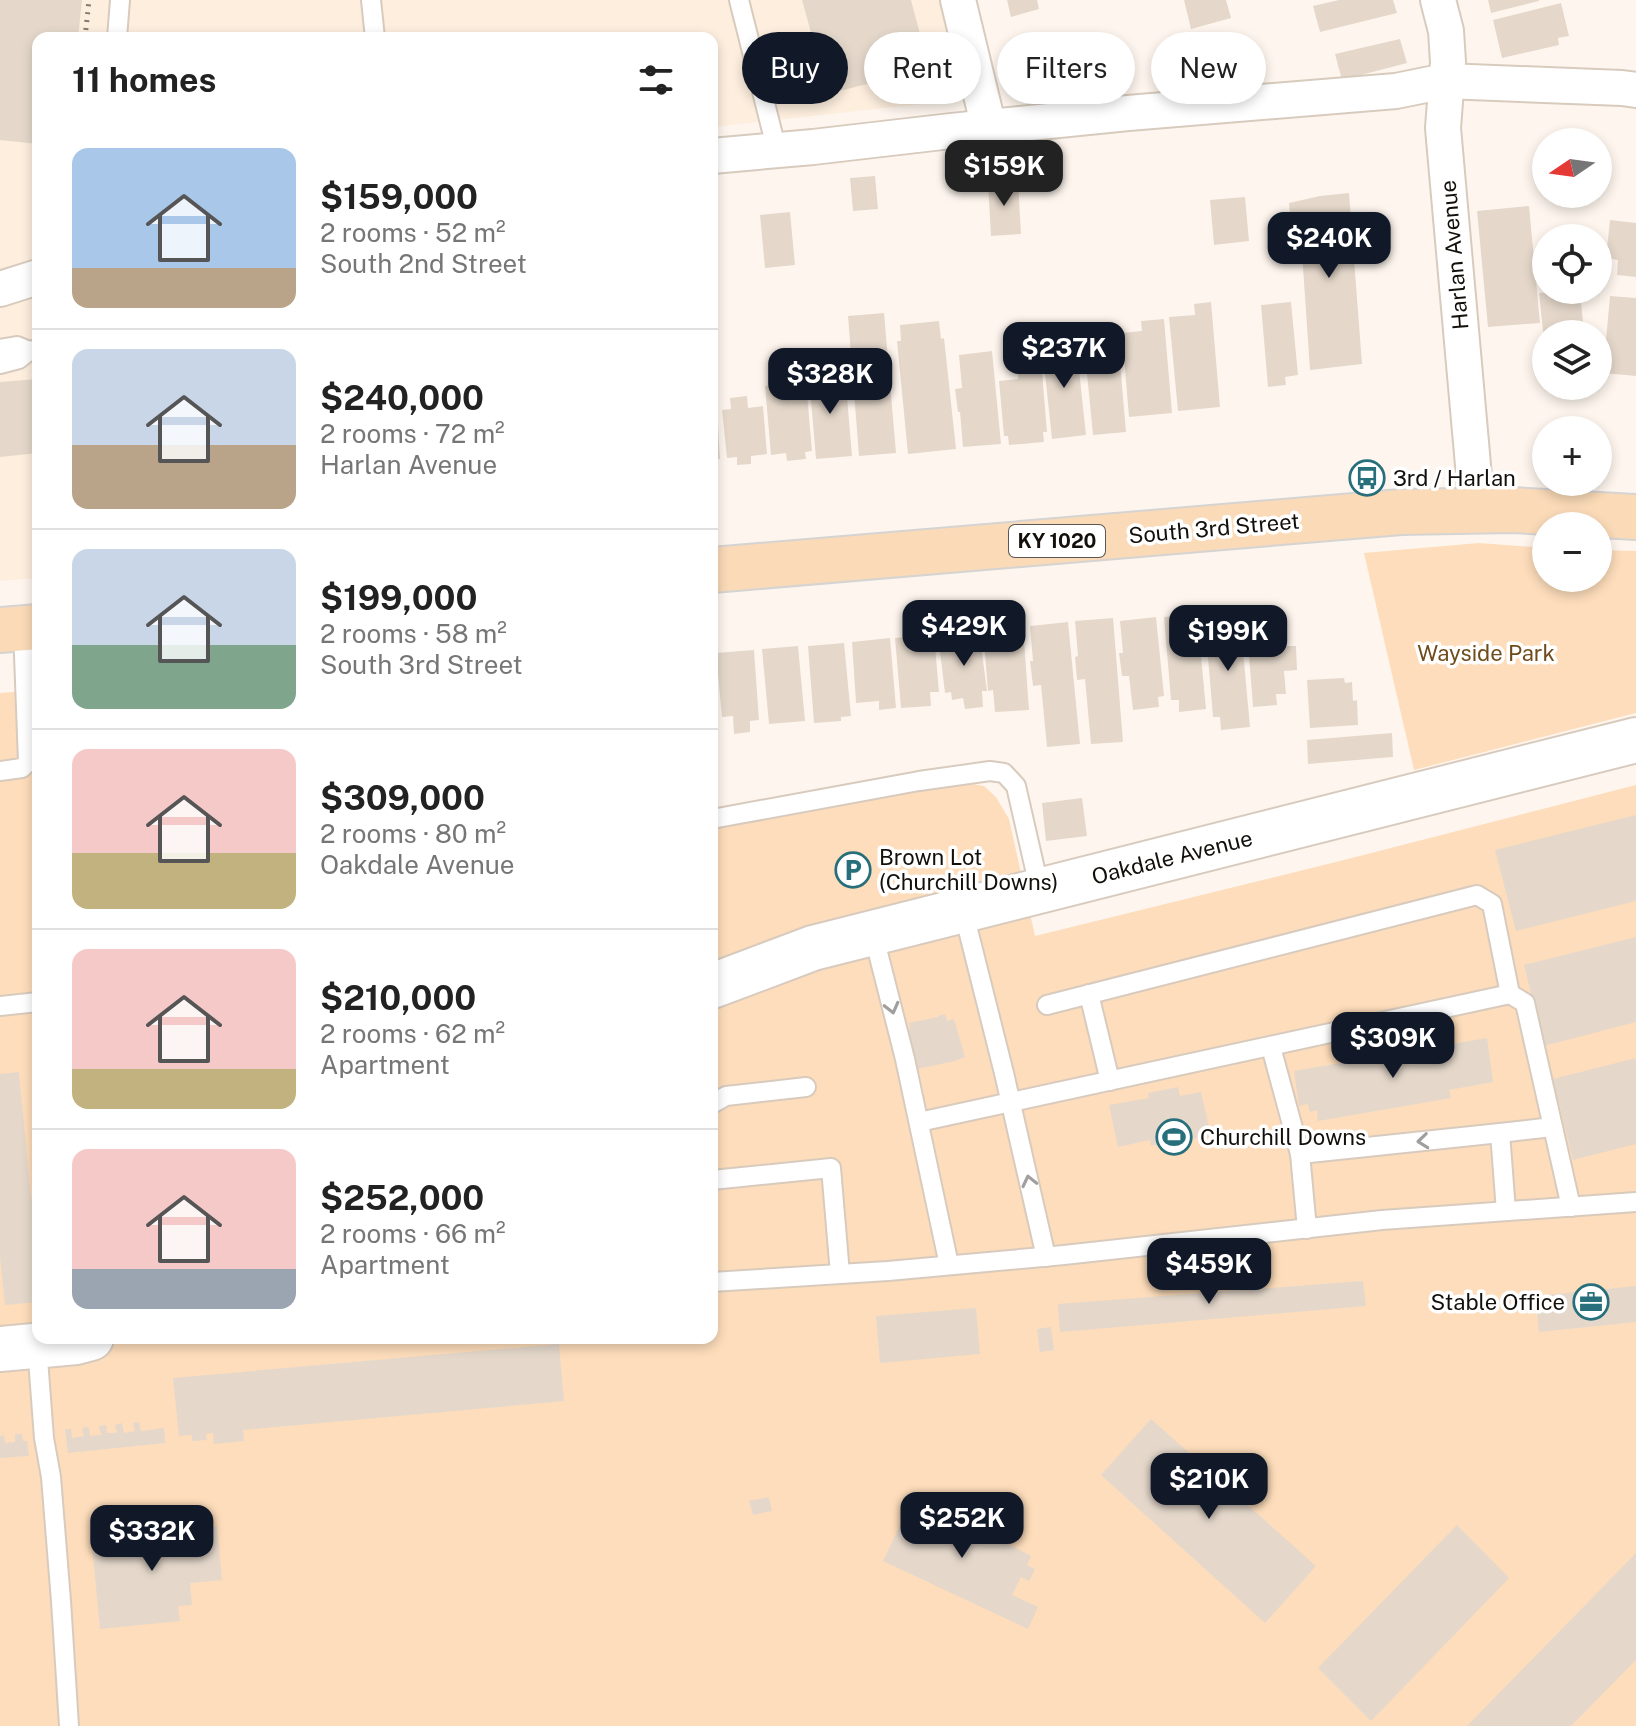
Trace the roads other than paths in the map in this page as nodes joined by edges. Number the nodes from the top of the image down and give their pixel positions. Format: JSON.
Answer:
{"nodes":[{"id":1,"x":120,"y":0,"type":"edge"},
{"id":2,"x":371,"y":0,"type":"edge"},
{"id":3,"x":739,"y":0,"type":"edge"},
{"id":4,"x":958,"y":0,"type":"edge"},
{"id":5,"x":1438,"y":0,"type":"edge"},
{"id":6,"x":117,"y":32,"type":"edge"},
{"id":7,"x":374,"y":32,"type":"edge"},
{"id":8,"x":1445,"y":81,"type":"junction"},
{"id":9,"x":1636,"y":90,"type":"edge"},
{"id":10,"x":989,"y":128,"type":"junction"},
{"id":11,"x":777,"y":151,"type":"junction"},
{"id":12,"x":718,"y":156,"type":"edge"},
{"id":13,"x":32,"y":279,"type":"edge"},
{"id":14,"x":0,"y":289,"type":"edge"},
{"id":15,"x":0,"y":349,"type":"edge"},
{"id":16,"x":32,"y":350,"type":"edge"},
{"id":17,"x":32,"y":351,"type":"edge"},
{"id":18,"x":0,"y":364,"type":"edge"},
{"id":19,"x":1477,"y":510,"type":"junction"},
{"id":20,"x":1636,"y":517,"type":"edge"},
{"id":21,"x":718,"y":569,"type":"edge"},
{"id":22,"x":20,"y":628,"type":"edge"},
{"id":23,"x":1636,"y":740,"type":"edge"},
{"id":24,"x":0,"y":771,"type":"edge"},
{"id":25,"x":718,"y":818,"type":"edge"},
{"id":26,"x":1040,"y":891,"type":"junction"},
{"id":27,"x":963,"y":910,"type":"junction"},
{"id":28,"x":873,"y":933,"type":"junction"},
{"id":29,"x":718,"y":984,"type":"edge"},
{"id":30,"x":1089,"y":994,"type":"junction"},
{"id":31,"x":1510,"y":994,"type":"junction"},
{"id":32,"x":32,"y":1003,"type":"edge"},
{"id":33,"x":1047,"y":1005,"type":"dead end"},
{"id":34,"x":0,"y":1006,"type":"edge"},
{"id":35,"x":1271,"y":1047,"type":"junction"},
{"id":36,"x":1110,"y":1081,"type":"junction"},
{"id":37,"x":806,"y":1087,"type":"dead end"},
{"id":38,"x":718,"y":1101,"type":"edge"},
{"id":39,"x":1011,"y":1102,"type":"junction"},
{"id":40,"x":919,"y":1122,"type":"junction"},
{"id":41,"x":1552,"y":1127,"type":"junction"},
{"id":42,"x":1500,"y":1133,"type":"junction"},
{"id":43,"x":1300,"y":1154,"type":"junction"},
{"id":44,"x":718,"y":1179,"type":"edge"},
{"id":45,"x":1636,"y":1202,"type":"edge"},
{"id":46,"x":1571,"y":1207,"type":"junction"},
{"id":47,"x":1506,"y":1211,"type":"junction"},
{"id":48,"x":1307,"y":1229,"type":"junction"},
{"id":49,"x":1046,"y":1257,"type":"junction"},
{"id":50,"x":949,"y":1265,"type":"junction"},
{"id":51,"x":840,"y":1274,"type":"junction"},
{"id":52,"x":718,"y":1282,"type":"edge"},
{"id":53,"x":53,"y":1344,"type":"edge"},
{"id":54,"x":19,"y":1347,"type":"edge"},
{"id":55,"x":69,"y":1726,"type":"edge"}],
"edges":[{"from":1,"to":6,"type":"lane"},
{"from":2,"to":7,"type":"lane"},
{"from":3,"to":11,"type":"lane"},
{"from":4,"to":10,"type":"street"},
{"from":5,"to":8,"type":"street","name":"Harlan Avenue"},
{"from":8,"to":9,"type":"street"},
{"from":8,"to":10,"type":"street"},
{"from":8,"to":19,"type":"street","name":"Harlan Avenue"},
{"from":10,"to":11,"type":"street"},
{"from":11,"to":12,"type":"street"},
{"from":13,"to":14,"type":"street"},
{"from":15,"to":16,"type":"lane"},
{"from":17,"to":18,"type":"lane"},
{"from":19,"to":20,"type":"main road","number":"KY 1020"},
{"from":19,"to":21,"type":"main road","name":"South 3rd Street","number":"KY 1020"},
{"from":22,"to":24,"type":"lane"},
{"from":23,"to":26,"type":"main road","name":"Oakdale Avenue"},
{"from":25,"to":26,"type":"lane"},
{"from":26,"to":27,"type":"main road","name":"Oakdale Avenue"},
{"from":27,"to":28,"type":"main road","name":"Oakdale Avenue"},
{"from":27,"to":39,"type":"lane"},
{"from":28,"to":29,"type":"main road","name":"Oakdale Avenue"},
{"from":28,"to":40,"type":"lane","one_way":true},
{"from":30,"to":31,"type":"lane"},
{"from":30,"to":33,"type":"lane"},
{"from":30,"to":36,"type":"lane"},
{"from":31,"to":35,"type":"lane"},
{"from":31,"to":41,"type":"lane"},
{"from":32,"to":34,"type":"lane"},
{"from":35,"to":36,"type":"lane"},
{"from":35,"to":43,"type":"lane"},
{"from":36,"to":39,"type":"lane"},
{"from":37,"to":38,"type":"lane"},
{"from":39,"to":40,"type":"lane"},
{"from":49,"to":39,"type":"lane","one_way":true},
{"from":40,"to":50,"type":"lane"},
{"from":41,"to":42,"type":"lane"},
{"from":41,"to":46,"type":"lane"},
{"from":42,"to":43,"type":"lane","one_way":true},
{"from":42,"to":47,"type":"lane"},
{"from":43,"to":48,"type":"lane"},
{"from":44,"to":51,"type":"lane"},
{"from":45,"to":46,"type":"lane"},
{"from":46,"to":47,"type":"lane"},
{"from":47,"to":48,"type":"lane"},
{"from":48,"to":49,"type":"lane"},
{"from":49,"to":50,"type":"lane"},
{"from":50,"to":51,"type":"lane"},
{"from":51,"to":52,"type":"lane"},
{"from":53,"to":54,"type":"main road"},
{"from":54,"to":55,"type":"lane"}]}
